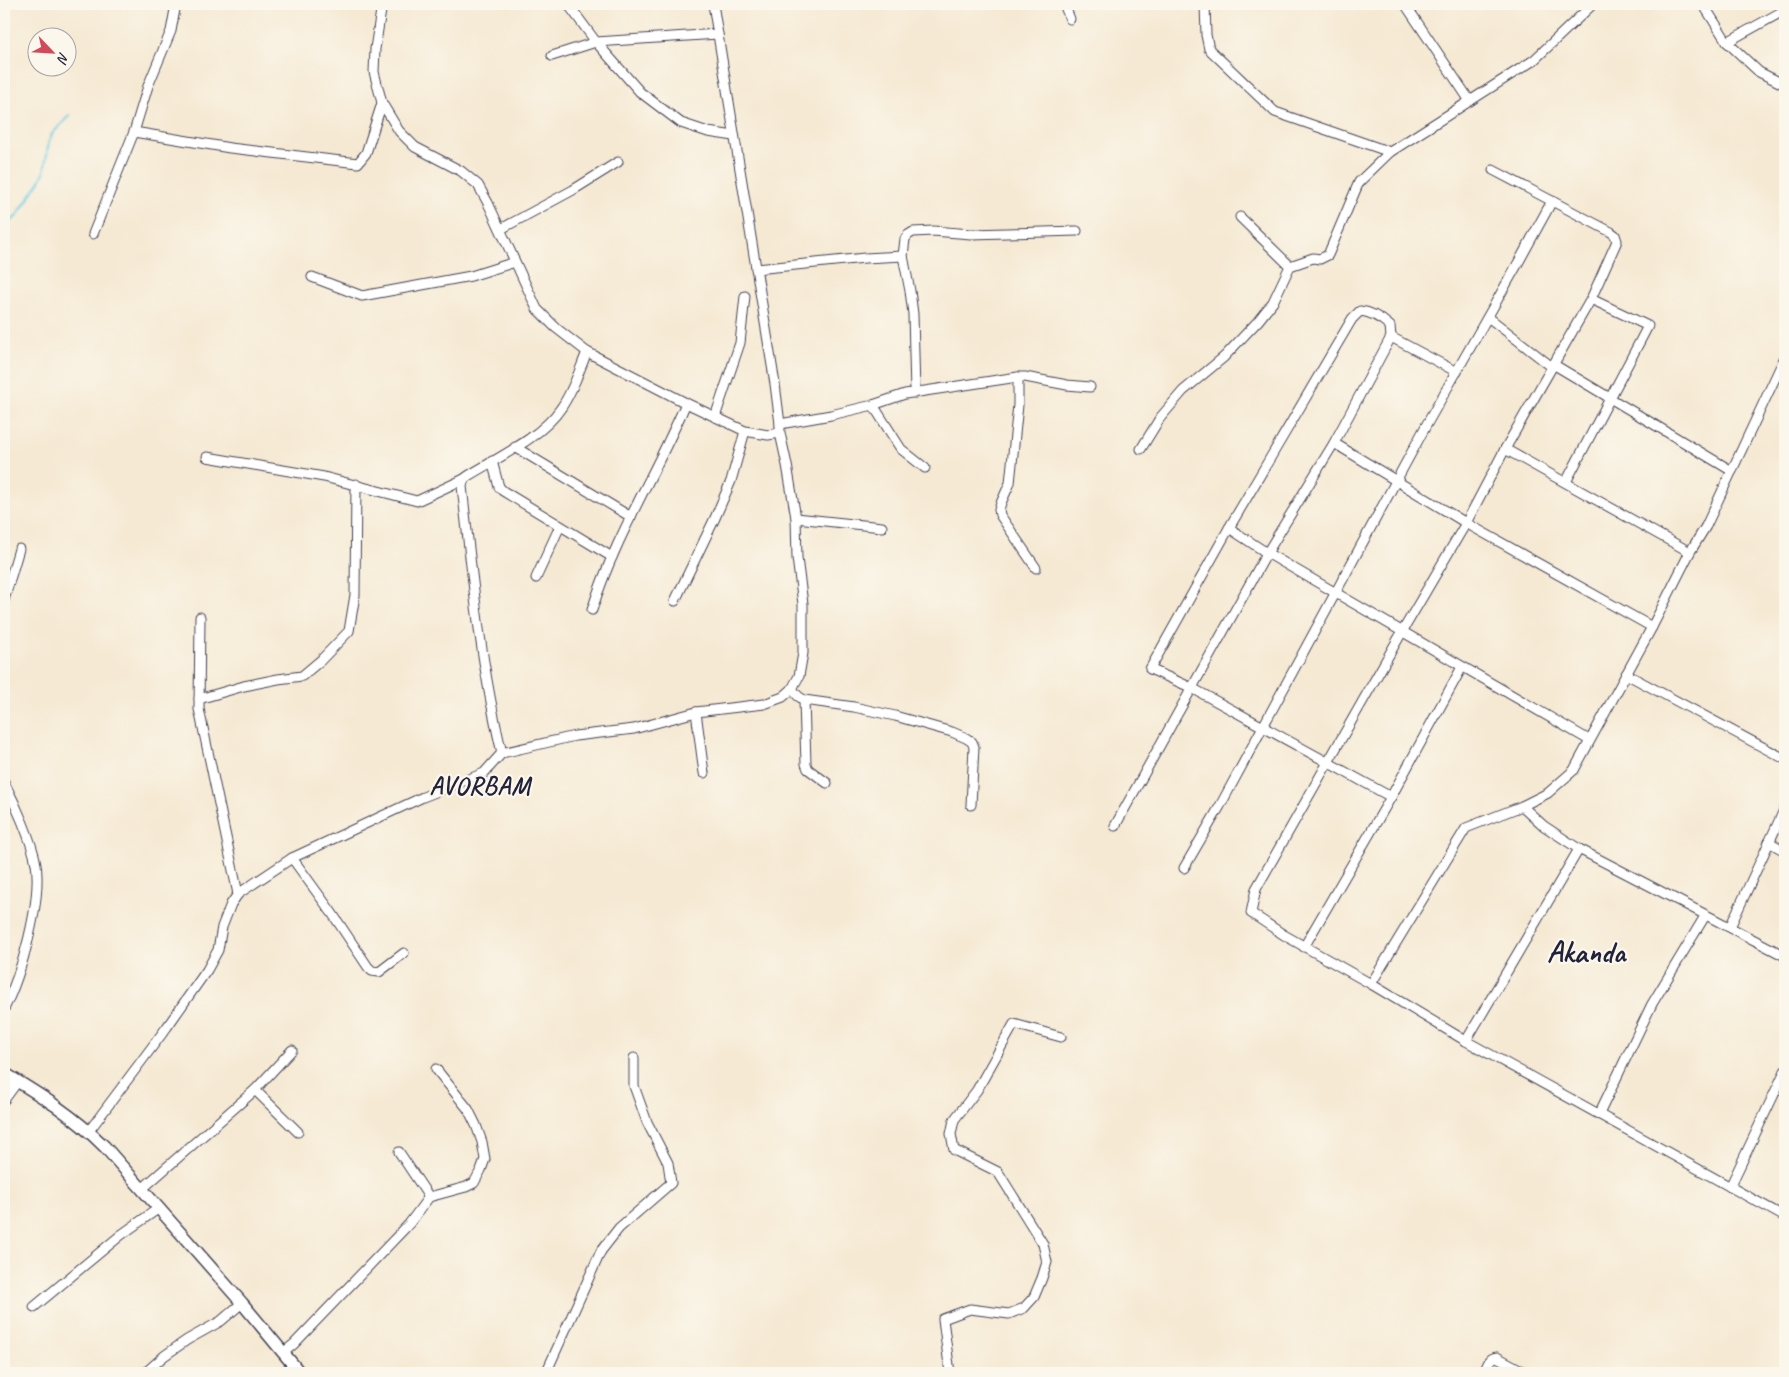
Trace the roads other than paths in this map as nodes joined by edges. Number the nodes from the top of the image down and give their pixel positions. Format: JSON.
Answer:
{"nodes":[{"id":1,"x":176,"y":4,"type":"edge"},
{"id":2,"x":382,"y":4,"type":"edge"},
{"id":3,"x":568,"y":4,"type":"edge"},
{"id":4,"x":714,"y":4,"type":"edge"},
{"id":5,"x":1064,"y":4,"type":"edge"},
{"id":6,"x":1205,"y":4,"type":"edge"},
{"id":7,"x":1404,"y":4,"type":"edge"},
{"id":8,"x":1593,"y":4,"type":"edge"},
{"id":9,"x":1703,"y":4,"type":"edge"},
{"id":10,"x":1785,"y":10,"type":"edge"},
{"id":11,"x":1070,"y":19,"type":"dead end"},
{"id":12,"x":718,"y":34,"type":"junction"},
{"id":13,"x":596,"y":42,"type":"junction"},
{"id":14,"x":1727,"y":42,"type":"junction"},
{"id":15,"x":552,"y":56,"type":"dead end"},
{"id":16,"x":1785,"y":85,"type":"edge"},
{"id":17,"x":1470,"y":101,"type":"junction"},
{"id":18,"x":382,"y":103,"type":"junction"},
{"id":19,"x":134,"y":132,"type":"junction"},
{"id":20,"x":734,"y":136,"type":"junction"},
{"id":21,"x":1390,"y":152,"type":"junction"},
{"id":22,"x":618,"y":162,"type":"dead end"},
{"id":23,"x":1493,"y":170,"type":"dead end"},
{"id":24,"x":1552,"y":201,"type":"junction"},
{"id":25,"x":1240,"y":217,"type":"dead end"},
{"id":26,"x":501,"y":230,"type":"junction"},
{"id":27,"x":1077,"y":231,"type":"dead end"},
{"id":28,"x":93,"y":234,"type":"dead end"},
{"id":29,"x":903,"y":256,"type":"junction"},
{"id":30,"x":516,"y":262,"type":"junction"},
{"id":31,"x":1290,"y":266,"type":"junction"},
{"id":32,"x":756,"y":269,"type":"junction"},
{"id":33,"x":312,"y":278,"type":"dead end"},
{"id":34,"x":745,"y":296,"type":"dead end"},
{"id":35,"x":1591,"y":299,"type":"junction"},
{"id":36,"x":1488,"y":317,"type":"junction"},
{"id":37,"x":1391,"y":336,"type":"junction"},
{"id":38,"x":587,"y":352,"type":"junction"},
{"id":39,"x":1785,"y":357,"type":"edge"},
{"id":40,"x":1552,"y":365,"type":"junction"},
{"id":41,"x":1457,"y":372,"type":"junction"},
{"id":42,"x":1782,"y":373,"type":"edge"},
{"id":43,"x":1018,"y":377,"type":"junction"},
{"id":44,"x":1090,"y":387,"type":"dead end"},
{"id":45,"x":915,"y":393,"type":"junction"},
{"id":46,"x":1610,"y":397,"type":"junction"},
{"id":47,"x":686,"y":403,"type":"junction"},
{"id":48,"x":873,"y":405,"type":"junction"},
{"id":49,"x":715,"y":417,"type":"junction"},
{"id":50,"x":780,"y":429,"type":"junction"},
{"id":51,"x":745,"y":431,"type":"junction"},
{"id":52,"x":1334,"y":444,"type":"junction"},
{"id":53,"x":515,"y":447,"type":"junction"},
{"id":54,"x":1505,"y":449,"type":"junction"},
{"id":55,"x":1141,"y":450,"type":"dead end"},
{"id":56,"x":207,"y":457,"type":"dead end"},
{"id":57,"x":492,"y":461,"type":"junction"},
{"id":58,"x":925,"y":468,"type":"dead end"},
{"id":59,"x":1732,"y":471,"type":"junction"},
{"id":60,"x":464,"y":480,"type":"junction"},
{"id":61,"x":1397,"y":480,"type":"junction"},
{"id":62,"x":1566,"y":482,"type":"junction"},
{"id":63,"x":356,"y":484,"type":"junction"},
{"id":64,"x":631,"y":517,"type":"junction"},
{"id":65,"x":796,"y":518,"type":"junction"},
{"id":66,"x":1466,"y":523,"type":"junction"},
{"id":67,"x":560,"y":526,"type":"junction"},
{"id":68,"x":882,"y":527,"type":"dead end"},
{"id":69,"x":1230,"y":528,"type":"junction"},
{"id":70,"x":19,"y":550,"type":"dead end"},
{"id":71,"x":1690,"y":552,"type":"junction"},
{"id":72,"x":1267,"y":553,"type":"junction"},
{"id":73,"x":612,"y":557,"type":"junction"},
{"id":74,"x":1036,"y":568,"type":"dead end"},
{"id":75,"x":536,"y":578,"type":"dead end"},
{"id":76,"x":1335,"y":592,"type":"junction"},
{"id":77,"x":4,"y":600,"type":"edge"},
{"id":78,"x":675,"y":601,"type":"dead end"},
{"id":79,"x":592,"y":610,"type":"dead end"},
{"id":80,"x":200,"y":617,"type":"dead end"},
{"id":81,"x":1652,"y":627,"type":"junction"},
{"id":82,"x":1402,"y":632,"type":"junction"},
{"id":83,"x":1462,"y":667,"type":"junction"},
{"id":84,"x":1626,"y":674,"type":"junction"},
{"id":85,"x":1192,"y":688,"type":"junction"},
{"id":86,"x":792,"y":689,"type":"junction"},
{"id":87,"x":199,"y":699,"type":"junction"},
{"id":88,"x":804,"y":700,"type":"junction"},
{"id":89,"x":696,"y":712,"type":"junction"},
{"id":90,"x":1262,"y":727,"type":"junction"},
{"id":91,"x":1589,"y":740,"type":"junction"},
{"id":92,"x":502,"y":754,"type":"junction"},
{"id":93,"x":1785,"y":758,"type":"edge"},
{"id":94,"x":1328,"y":764,"type":"junction"},
{"id":95,"x":704,"y":773,"type":"dead end"},
{"id":96,"x":4,"y":782,"type":"edge"},
{"id":97,"x":827,"y":783,"type":"dead end"},
{"id":98,"x":1391,"y":797,"type":"junction"},
{"id":99,"x":971,"y":805,"type":"dead end"},
{"id":100,"x":1522,"y":806,"type":"junction"},
{"id":101,"x":1785,"y":808,"type":"edge"},
{"id":102,"x":1115,"y":826,"type":"dead end"},
{"id":103,"x":1769,"y":842,"type":"junction"},
{"id":104,"x":1579,"y":849,"type":"junction"},
{"id":105,"x":1785,"y":851,"type":"edge"},
{"id":106,"x":292,"y":858,"type":"junction"},
{"id":107,"x":1184,"y":868,"type":"dead end"},
{"id":108,"x":238,"y":894,"type":"junction"},
{"id":109,"x":1705,"y":916,"type":"junction"},
{"id":110,"x":1730,"y":927,"type":"junction"},
{"id":111,"x":1304,"y":947,"type":"junction"},
{"id":112,"x":404,"y":953,"type":"dead end"},
{"id":113,"x":1785,"y":956,"type":"edge"},
{"id":114,"x":1370,"y":984,"type":"junction"},
{"id":115,"x":4,"y":1009,"type":"edge"},
{"id":116,"x":1061,"y":1037,"type":"dead end"},
{"id":117,"x":1466,"y":1042,"type":"junction"},
{"id":118,"x":292,"y":1050,"type":"dead end"},
{"id":119,"x":634,"y":1058,"type":"dead end"},
{"id":120,"x":436,"y":1069,"type":"dead end"},
{"id":121,"x":1785,"y":1071,"type":"edge"},
{"id":122,"x":4,"y":1072,"type":"edge"},
{"id":123,"x":18,"y":1081,"type":"junction"},
{"id":124,"x":255,"y":1090,"type":"junction"},
{"id":125,"x":4,"y":1100,"type":"edge"},
{"id":126,"x":1599,"y":1114,"type":"junction"},
{"id":127,"x":89,"y":1131,"type":"junction"},
{"id":128,"x":298,"y":1132,"type":"dead end"},
{"id":129,"x":399,"y":1152,"type":"dead end"},
{"id":130,"x":1730,"y":1187,"type":"junction"},
{"id":131,"x":142,"y":1189,"type":"junction"},
{"id":132,"x":429,"y":1197,"type":"junction"},
{"id":133,"x":159,"y":1208,"type":"junction"},
{"id":134,"x":1785,"y":1217,"type":"edge"},
{"id":135,"x":242,"y":1303,"type":"junction"},
{"id":136,"x":34,"y":1306,"type":"dead end"},
{"id":137,"x":283,"y":1353,"type":"junction"},
{"id":138,"x":145,"y":1373,"type":"edge"},
{"id":139,"x":300,"y":1373,"type":"edge"},
{"id":140,"x":546,"y":1373,"type":"edge"},
{"id":141,"x":950,"y":1373,"type":"edge"},
{"id":142,"x":1484,"y":1373,"type":"edge"},
{"id":143,"x":1527,"y":1373,"type":"edge"}],
"edges":[{"from":1,"to":19,"type":"street"},
{"from":2,"to":18,"type":"street"},
{"from":3,"to":13,"type":"street"},
{"from":4,"to":12,"type":"street"},
{"from":5,"to":11,"type":"street"},
{"from":6,"to":21,"type":"street"},
{"from":7,"to":17,"type":"street"},
{"from":8,"to":17,"type":"street"},
{"from":9,"to":14,"type":"street"},
{"from":10,"to":14,"type":"street"},
{"from":12,"to":13,"type":"street"},
{"from":12,"to":20,"type":"street"},
{"from":13,"to":15,"type":"street"},
{"from":13,"to":20,"type":"street"},
{"from":14,"to":16,"type":"street"},
{"from":17,"to":21,"type":"street"},
{"from":18,"to":19,"type":"street"},
{"from":18,"to":26,"type":"street"},
{"from":19,"to":28,"type":"street"},
{"from":20,"to":32,"type":"street"},
{"from":21,"to":31,"type":"street"},
{"from":22,"to":26,"type":"street"},
{"from":23,"to":24,"type":"street"},
{"from":24,"to":35,"type":"street"},
{"from":24,"to":36,"type":"street"},
{"from":25,"to":31,"type":"street"},
{"from":26,"to":30,"type":"street"},
{"from":27,"to":29,"type":"street"},
{"from":29,"to":32,"type":"street"},
{"from":29,"to":45,"type":"street"},
{"from":30,"to":33,"type":"street"},
{"from":30,"to":38,"type":"street"},
{"from":31,"to":55,"type":"street"},
{"from":32,"to":50,"type":"street"},
{"from":34,"to":49,"type":"street"},
{"from":35,"to":40,"type":"street"},
{"from":35,"to":46,"type":"street"},
{"from":36,"to":40,"type":"street"},
{"from":36,"to":41,"type":"street"},
{"from":37,"to":41,"type":"street"},
{"from":37,"to":52,"type":"street"},
{"from":37,"to":69,"type":"street"},
{"from":38,"to":47,"type":"street"},
{"from":38,"to":53,"type":"street"},
{"from":39,"to":42,"type":"street"},
{"from":40,"to":46,"type":"street"},
{"from":40,"to":54,"type":"street"},
{"from":41,"to":61,"type":"street"},
{"from":42,"to":59,"type":"street"},
{"from":43,"to":44,"type":"street"},
{"from":43,"to":45,"type":"street"},
{"from":43,"to":74,"type":"street"},
{"from":45,"to":48,"type":"street"},
{"from":46,"to":59,"type":"street"},
{"from":46,"to":62,"type":"street"},
{"from":47,"to":49,"type":"street"},
{"from":47,"to":64,"type":"street"},
{"from":48,"to":50,"type":"street"},
{"from":48,"to":58,"type":"street"},
{"from":49,"to":51,"type":"street"},
{"from":50,"to":51,"type":"street"},
{"from":50,"to":65,"type":"street"},
{"from":51,"to":78,"type":"street"},
{"from":52,"to":61,"type":"street"},
{"from":52,"to":72,"type":"street"},
{"from":53,"to":57,"type":"street"},
{"from":53,"to":64,"type":"street"},
{"from":54,"to":62,"type":"street"},
{"from":54,"to":66,"type":"street"},
{"from":56,"to":63,"type":"street"},
{"from":57,"to":60,"type":"street"},
{"from":57,"to":67,"type":"street"},
{"from":59,"to":71,"type":"street"},
{"from":60,"to":63,"type":"street"},
{"from":60,"to":92,"type":"street"},
{"from":61,"to":66,"type":"street"},
{"from":61,"to":76,"type":"street"},
{"from":62,"to":71,"type":"street"},
{"from":63,"to":87,"type":"street"},
{"from":64,"to":73,"type":"street"},
{"from":65,"to":68,"type":"street"},
{"from":65,"to":86,"type":"street"},
{"from":66,"to":81,"type":"street"},
{"from":66,"to":82,"type":"street"},
{"from":67,"to":73,"type":"street"},
{"from":67,"to":75,"type":"street"},
{"from":69,"to":72,"type":"street"},
{"from":69,"to":85,"type":"street"},
{"from":70,"to":77,"type":"street"},
{"from":71,"to":81,"type":"street"},
{"from":72,"to":76,"type":"street"},
{"from":72,"to":85,"type":"street"},
{"from":73,"to":79,"type":"street"},
{"from":76,"to":82,"type":"street"},
{"from":76,"to":90,"type":"street"},
{"from":80,"to":87,"type":"street"},
{"from":81,"to":84,"type":"street"},
{"from":82,"to":83,"type":"street"},
{"from":82,"to":94,"type":"street"},
{"from":83,"to":91,"type":"street"},
{"from":83,"to":98,"type":"street"},
{"from":84,"to":91,"type":"street"},
{"from":84,"to":93,"type":"street"},
{"from":85,"to":90,"type":"street"},
{"from":85,"to":102,"type":"street"},
{"from":86,"to":88,"type":"street"},
{"from":86,"to":89,"type":"street"},
{"from":87,"to":108,"type":"street"},
{"from":88,"to":97,"type":"street"},
{"from":88,"to":99,"type":"street"},
{"from":89,"to":92,"type":"street"},
{"from":89,"to":95,"type":"street"},
{"from":90,"to":94,"type":"street"},
{"from":90,"to":107,"type":"street"},
{"from":91,"to":100,"type":"street"},
{"from":92,"to":106,"type":"street"},
{"from":94,"to":98,"type":"street"},
{"from":94,"to":111,"type":"street"},
{"from":96,"to":115,"type":"street"},
{"from":98,"to":111,"type":"street"},
{"from":100,"to":104,"type":"street"},
{"from":100,"to":114,"type":"street"},
{"from":101,"to":103,"type":"street"},
{"from":103,"to":105,"type":"street"},
{"from":103,"to":110,"type":"street"},
{"from":104,"to":109,"type":"street"},
{"from":104,"to":117,"type":"street"},
{"from":106,"to":108,"type":"street"},
{"from":106,"to":112,"type":"street"},
{"from":108,"to":127,"type":"street"},
{"from":109,"to":110,"type":"street"},
{"from":109,"to":126,"type":"street"},
{"from":110,"to":113,"type":"street"},
{"from":111,"to":114,"type":"street"},
{"from":114,"to":117,"type":"street"},
{"from":116,"to":141,"type":"street"},
{"from":117,"to":126,"type":"street"},
{"from":118,"to":124,"type":"street"},
{"from":119,"to":140,"type":"street"},
{"from":120,"to":132,"type":"street"},
{"from":121,"to":130,"type":"street"},
{"from":122,"to":123,"type":"street"},
{"from":123,"to":125,"type":"street"},
{"from":123,"to":127,"type":"street"},
{"from":124,"to":128,"type":"street"},
{"from":124,"to":131,"type":"street"},
{"from":126,"to":130,"type":"street"},
{"from":127,"to":131,"type":"street"},
{"from":129,"to":132,"type":"street"},
{"from":130,"to":134,"type":"street"},
{"from":131,"to":133,"type":"street"},
{"from":132,"to":137,"type":"street"},
{"from":133,"to":135,"type":"street"},
{"from":133,"to":136,"type":"street"},
{"from":135,"to":137,"type":"street"},
{"from":135,"to":138,"type":"street"},
{"from":137,"to":139,"type":"street"},
{"from":142,"to":143,"type":"street"}]}
